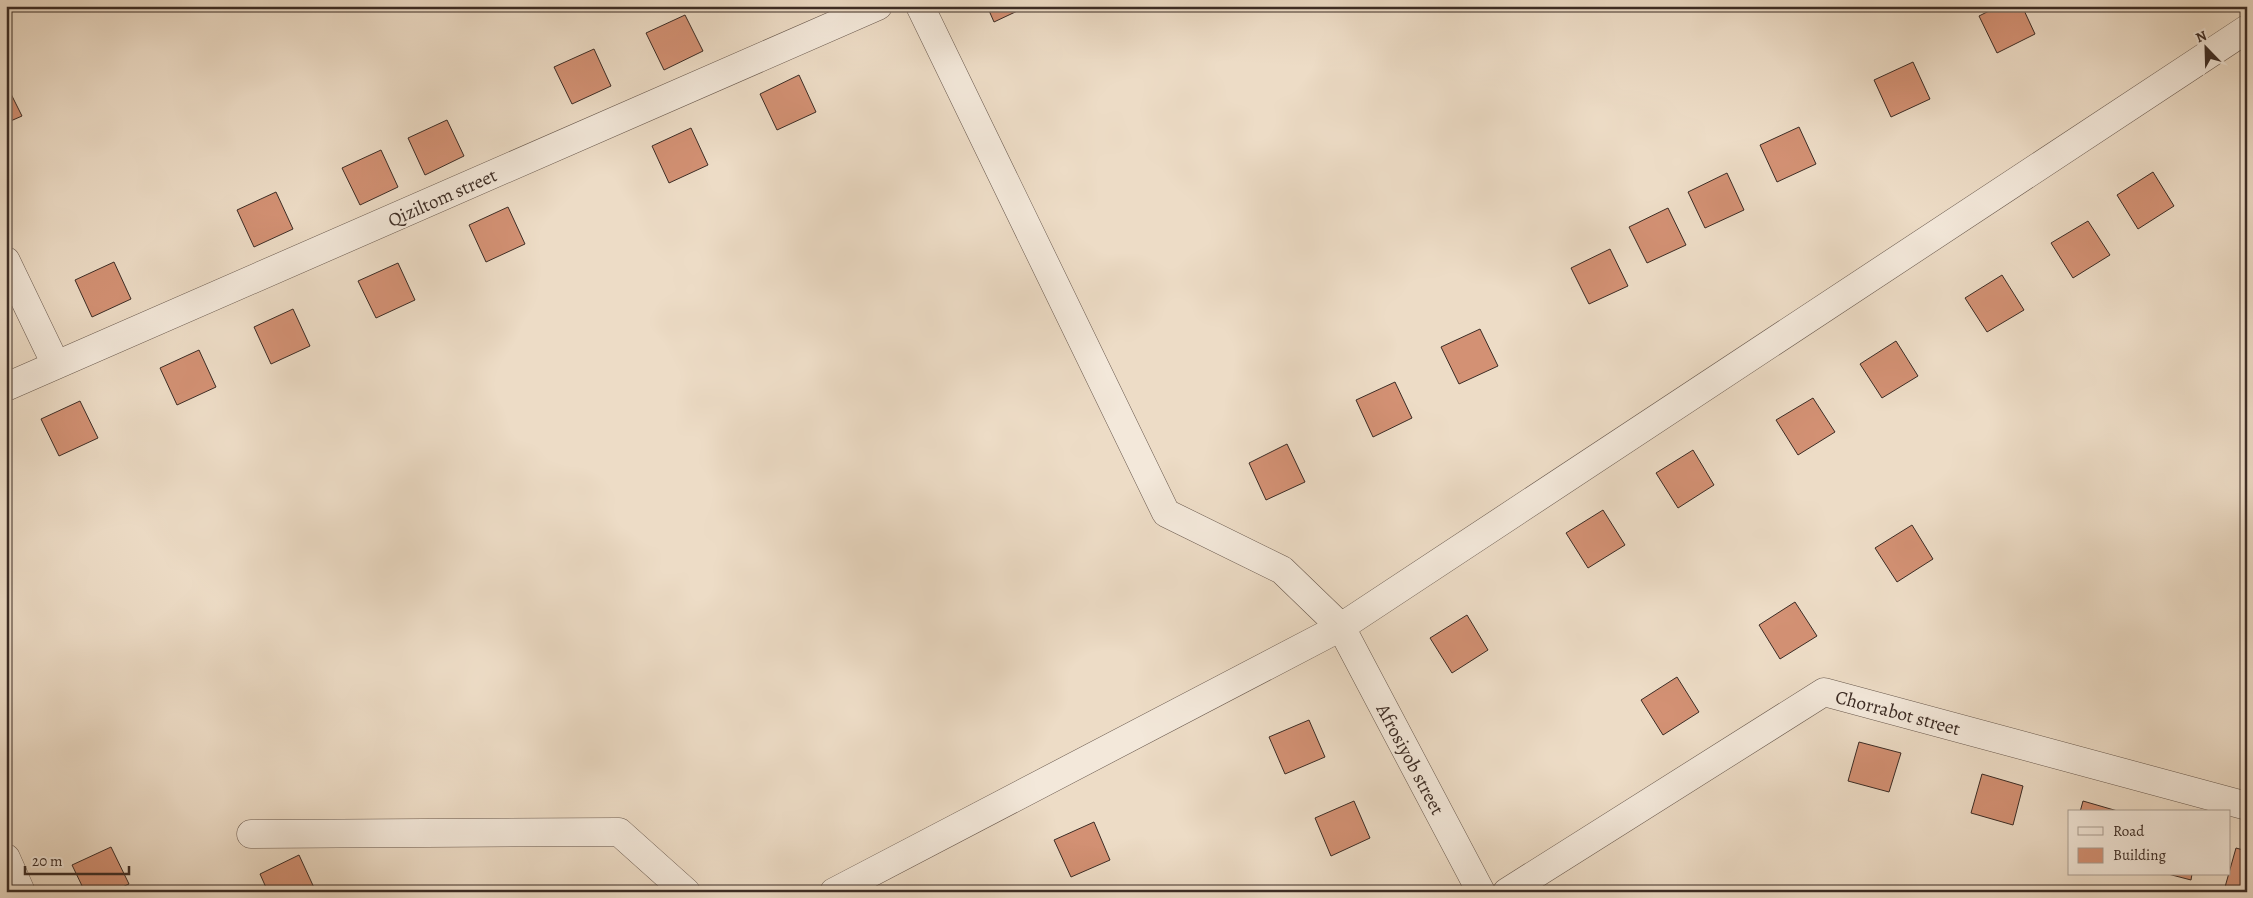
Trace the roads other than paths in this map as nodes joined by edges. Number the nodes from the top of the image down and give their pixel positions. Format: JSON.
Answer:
{"nodes":[{"id":1,"x":878,"y":6,"type":"edge"},
{"id":2,"x":920,"y":6,"type":"edge"},
{"id":3,"x":2247,"y":29,"type":"edge"},
{"id":4,"x":6,"y":260,"type":"edge"},
{"id":5,"x":56,"y":365,"type":"junction"},
{"id":6,"x":6,"y":387,"type":"edge"},
{"id":7,"x":1341,"y":627,"type":"junction"},
{"id":8,"x":2247,"y":806,"type":"edge"},
{"id":9,"x":251,"y":834,"type":"dead end"},
{"id":10,"x":6,"y":858,"type":"edge"},
{"id":11,"x":21,"y":892,"type":"edge"},
{"id":12,"x":686,"y":892,"type":"edge"},
{"id":13,"x":834,"y":892,"type":"edge"},
{"id":14,"x":1481,"y":892,"type":"edge"},
{"id":15,"x":1506,"y":892,"type":"edge"}],
"edges":[{"from":1,"to":5,"type":"street","name":"Qiziltom street"},
{"from":2,"to":7,"type":"street","name":"Afrosiyob street"},
{"from":3,"to":7,"type":"street"},
{"from":4,"to":5,"type":"street"},
{"from":5,"to":6,"type":"street","name":"Qiziltom street"},
{"from":7,"to":13,"type":"street"},
{"from":7,"to":14,"type":"street","name":"Afrosiyob street"},
{"from":8,"to":15,"type":"street","name":"Chorrabot street"},
{"from":9,"to":12,"type":"street"},
{"from":10,"to":11,"type":"street"}]}
